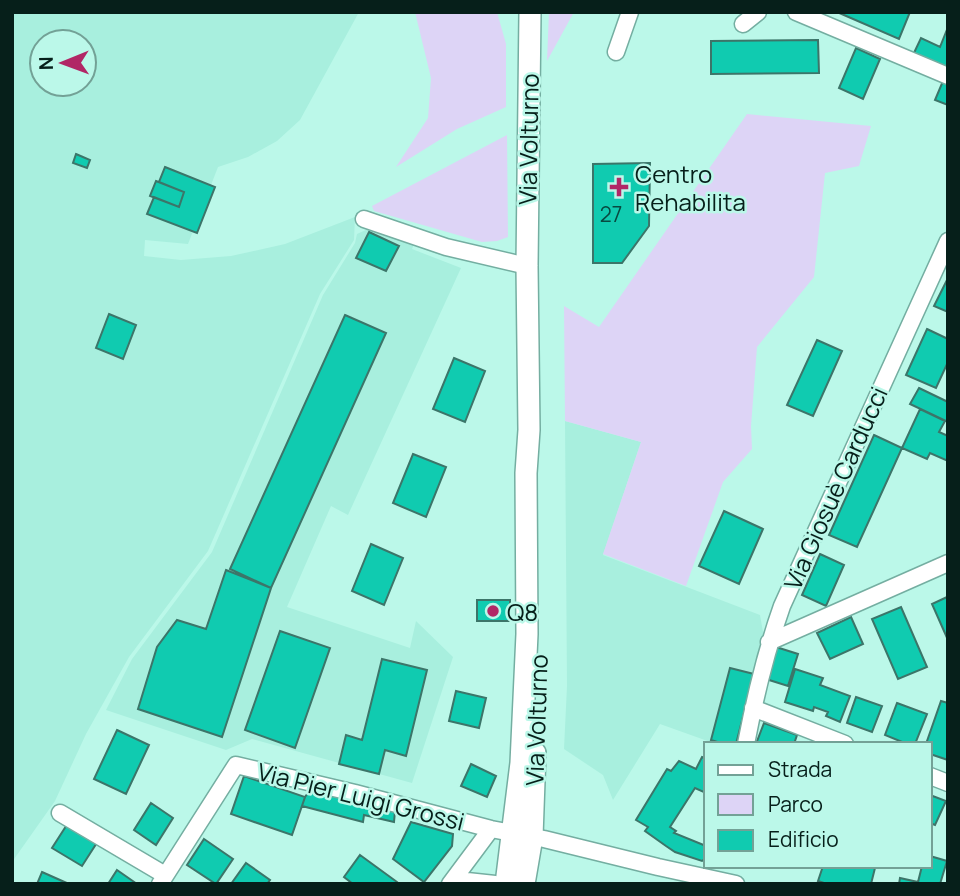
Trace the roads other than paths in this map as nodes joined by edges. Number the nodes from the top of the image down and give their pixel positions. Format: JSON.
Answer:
{"nodes":[{"id":1,"x":530,"y":12,"type":"edge"},
{"id":2,"x":631,"y":12,"type":"edge"},
{"id":3,"x":758,"y":12,"type":"edge"},
{"id":4,"x":796,"y":12,"type":"edge"},
{"id":5,"x":743,"y":24,"type":"dead end"},
{"id":6,"x":617,"y":52,"type":"dead end"},
{"id":7,"x":948,"y":76,"type":"edge"},
{"id":8,"x":363,"y":219,"type":"dead end"},
{"id":9,"x":948,"y":241,"type":"edge"},
{"id":10,"x":527,"y":266,"type":"junction"},
{"id":11,"x":948,"y":563,"type":"edge"},
{"id":12,"x":769,"y":642,"type":"junction"},
{"id":13,"x":753,"y":708,"type":"junction"},
{"id":14,"x":746,"y":742,"type":"edge"},
{"id":15,"x":840,"y":742,"type":"edge"},
{"id":16,"x":60,"y":813,"type":"dead end"},
{"id":17,"x":512,"y":833,"type":"junction"},
{"id":18,"x":728,"y":879,"type":"edge"},
{"id":19,"x":162,"y":880,"type":"edge"},
{"id":20,"x":450,"y":884,"type":"edge"},
{"id":21,"x":495,"y":884,"type":"edge"},
{"id":22,"x":506,"y":884,"type":"edge"},
{"id":23,"x":524,"y":884,"type":"edge"}],
"edges":[{"from":1,"to":10,"type":"street","name":"Via Volturno"},
{"from":2,"to":6,"type":"street"},
{"from":3,"to":5,"type":"street"},
{"from":4,"to":7,"type":"street"},
{"from":8,"to":10,"type":"street"},
{"from":9,"to":12,"type":"street","name":"Via Giosuè Carducci"},
{"from":10,"to":17,"type":"street","name":"Via Volturno"},
{"from":11,"to":12,"type":"street"},
{"from":12,"to":13,"type":"street","name":"Via Giosuè Carducci"},
{"from":13,"to":14,"type":"street","name":"Via Giosuè Carducci"},
{"from":13,"to":15,"type":"street"},
{"from":16,"to":19,"type":"street","name":"Via Pier Luigi Grossi"},
{"from":17,"to":18,"type":"street"},
{"from":17,"to":19,"type":"street","name":"Via Pier Luigi Grossi"},
{"from":17,"to":20,"type":"street"},
{"from":17,"to":22,"type":"street","name":"Via Volturno"},
{"from":17,"to":23,"type":"street","name":"Via Volturno"},
{"from":20,"to":21,"type":"street"}]}
